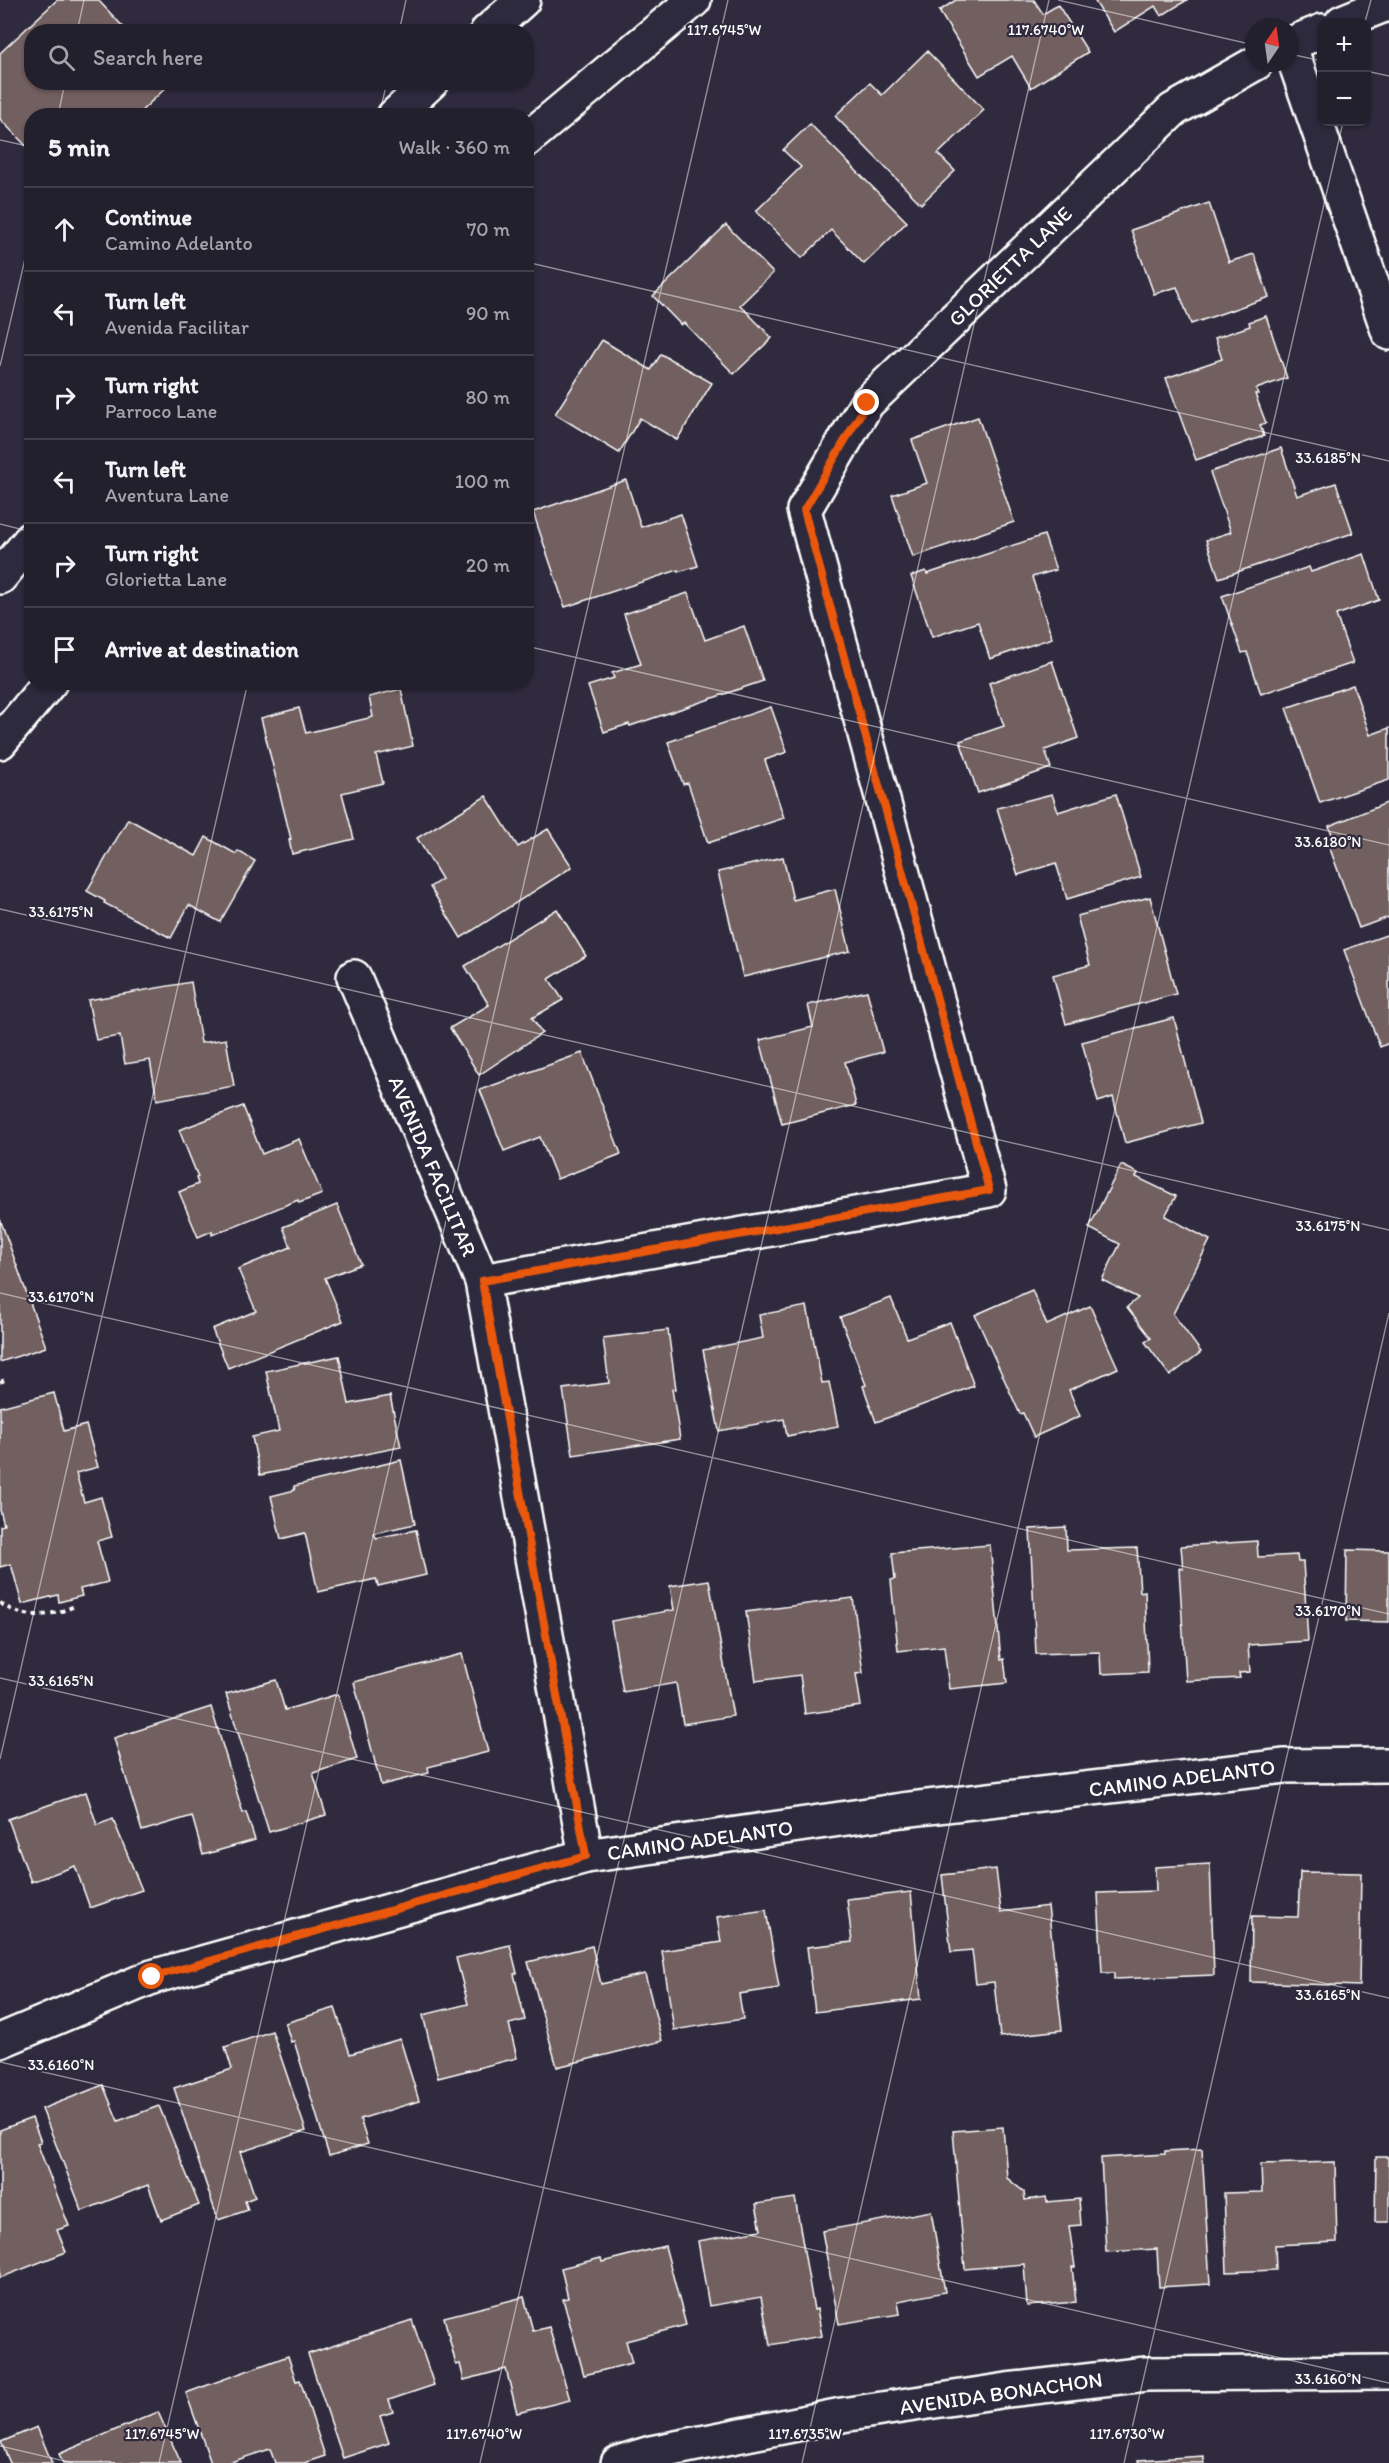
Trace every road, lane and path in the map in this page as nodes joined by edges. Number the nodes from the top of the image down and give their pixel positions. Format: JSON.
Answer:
{"nodes":[{"id":1,"x":523,"y":0,"type":"edge"},
{"id":2,"x":694,"y":0,"type":"edge"},
{"id":3,"x":1389,"y":3,"type":"edge"},
{"id":4,"x":1352,"y":18,"type":"edge"},
{"id":5,"x":497,"y":24,"type":"edge"},
{"id":6,"x":1317,"y":33,"type":"edge"},
{"id":7,"x":1299,"y":41,"type":"edge"},
{"id":8,"x":1245,"y":69,"type":"edge"},
{"id":9,"x":1299,"y":71,"type":"edge"},
{"id":10,"x":422,"y":90,"type":"edge"},
{"id":11,"x":403,"y":108,"type":"edge"},
{"id":12,"x":534,"y":133,"type":"edge"},
{"id":13,"x":1389,"y":333,"type":"edge"},
{"id":14,"x":24,"y":548,"type":"edge"},
{"id":15,"x":0,"y":577,"type":"edge"},
{"id":16,"x":43,"y":690,"type":"edge"},
{"id":17,"x":0,"y":742,"type":"edge"},
{"id":18,"x":354,"y":977,"type":"dead end"},
{"id":19,"x":482,"y":1281,"type":"junction"},
{"id":20,"x":7,"y":1379,"type":"dead end"},
{"id":21,"x":0,"y":1382,"type":"edge"},
{"id":22,"x":0,"y":1603,"type":"edge"},
{"id":23,"x":75,"y":1606,"type":"dead end"},
{"id":24,"x":1389,"y":1765,"type":"edge"},
{"id":25,"x":586,"y":1856,"type":"junction"},
{"id":26,"x":0,"y":2041,"type":"edge"},
{"id":27,"x":1389,"y":2372,"type":"edge"},
{"id":28,"x":618,"y":2463,"type":"edge"}],
"edges":[{"from":1,"to":5,"type":"street"},
{"from":2,"to":12,"type":"street"},
{"from":3,"to":4,"type":"street"},
{"from":6,"to":7,"type":"street"},
{"from":8,"to":19,"type":"street","name":"GLORIETTA LANE"},
{"from":9,"to":13,"type":"street"},
{"from":10,"to":11,"type":"street"},
{"from":14,"to":15,"type":"street"},
{"from":16,"to":17,"type":"street"},
{"from":18,"to":19,"type":"street","name":"AVENIDA FACILITAR"},
{"from":19,"to":25,"type":"street","name":"AVENIDA FACILITAR"},
{"from":20,"to":21,"type":"path"},
{"from":22,"to":23,"type":"path"},
{"from":24,"to":25,"type":"street","name":"CAMINO ADELANTO"},
{"from":25,"to":26,"type":"street","name":"CAMINO ADELANTO"},
{"from":27,"to":28,"type":"street","name":"AVENIDA BONACHON"}]}
